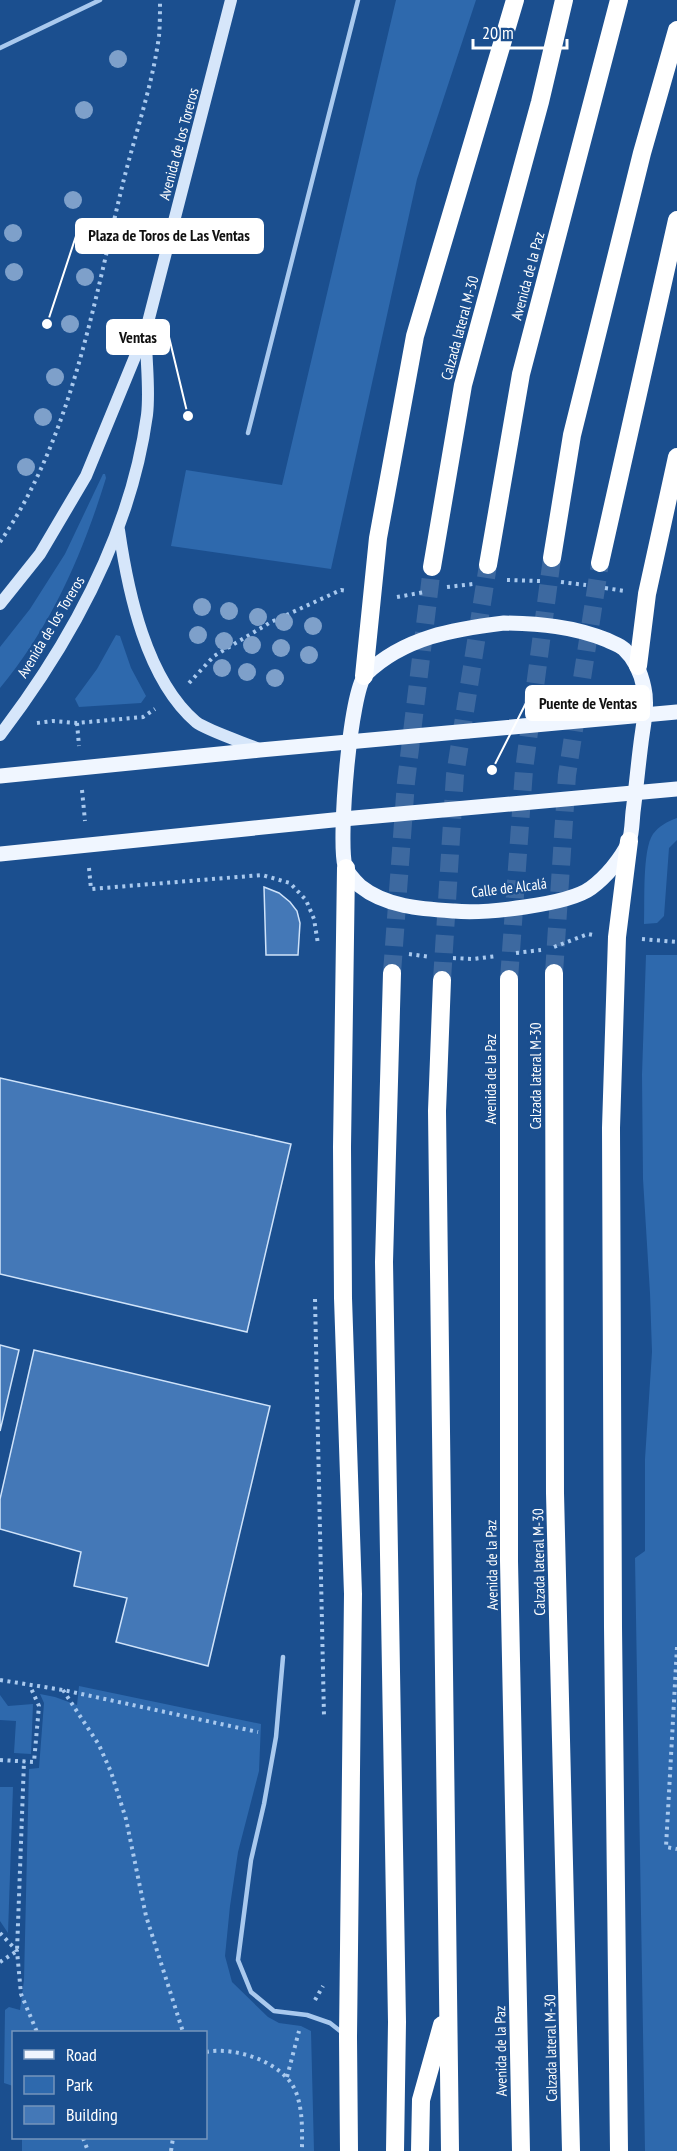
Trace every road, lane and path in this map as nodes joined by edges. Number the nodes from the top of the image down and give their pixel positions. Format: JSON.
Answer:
{"nodes":[{"id":1,"x":100,"y":0,"type":"edge"},
{"id":2,"x":160,"y":0,"type":"edge"},
{"id":3,"x":231,"y":0,"type":"edge"},
{"id":4,"x":358,"y":0,"type":"edge"},
{"id":5,"x":515,"y":0,"type":"edge"},
{"id":6,"x":564,"y":0,"type":"edge"},
{"id":7,"x":619,"y":0,"type":"edge"},
{"id":8,"x":677,"y":30,"type":"edge"},
{"id":9,"x":0,"y":48,"type":"edge"},
{"id":10,"x":677,"y":220,"type":"edge"},
{"id":11,"x":146,"y":330,"type":"junction"},
{"id":12,"x":248,"y":433,"type":"dead end"},
{"id":13,"x":677,"y":457,"type":"edge"},
{"id":14,"x":119,"y":530,"type":"junction"},
{"id":15,"x":0,"y":542,"type":"edge"},
{"id":16,"x":552,"y":558,"type":"tunnel mouth"},
{"id":17,"x":600,"y":563,"type":"tunnel mouth"},
{"id":18,"x":488,"y":565,"type":"tunnel mouth"},
{"id":19,"x":432,"y":567,"type":"tunnel mouth"},
{"id":20,"x":501,"y":580,"type":"dead end"},
{"id":21,"x":543,"y":581,"type":"dead end"},
{"id":22,"x":554,"y":581,"type":"dead end"},
{"id":23,"x":479,"y":583,"type":"dead end"},
{"id":24,"x":437,"y":589,"type":"dead end"},
{"id":25,"x":427,"y":591,"type":"dead end"},
{"id":26,"x":624,"y":591,"type":"dead end"},
{"id":27,"x":372,"y":594,"type":"junction"},
{"id":28,"x":0,"y":604,"type":"edge"},
{"id":29,"x":638,"y":666,"type":"junction"},
{"id":30,"x":364,"y":676,"type":"junction"},
{"id":31,"x":175,"y":698,"type":"junction"},
{"id":32,"x":677,"y":712,"type":"edge"},
{"id":33,"x":644,"y":714,"type":"junction"},
{"id":34,"x":77,"y":723,"type":"junction"},
{"id":35,"x":4,"y":730,"type":"edge"},
{"id":36,"x":350,"y":741,"type":"junction"},
{"id":37,"x":260,"y":750,"type":"junction"},
{"id":38,"x":81,"y":767,"type":"junction"},
{"id":39,"x":0,"y":776,"type":"edge"},
{"id":40,"x":677,"y":789,"type":"edge"},
{"id":41,"x":636,"y":792,"type":"junction"},
{"id":42,"x":344,"y":819,"type":"junction"},
{"id":43,"x":629,"y":841,"type":"junction"},
{"id":44,"x":87,"y":843,"type":"junction"},
{"id":45,"x":0,"y":854,"type":"edge"},
{"id":46,"x":346,"y":867,"type":"junction"},
{"id":47,"x":588,"y":934,"type":"dead end"},
{"id":48,"x":320,"y":948,"type":"dead end"},
{"id":49,"x":405,"y":954,"type":"dead end"},
{"id":50,"x":515,"y":954,"type":"dead end"},
{"id":51,"x":504,"y":955,"type":"dead end"},
{"id":52,"x":439,"y":957,"type":"dead end"},
{"id":53,"x":450,"y":958,"type":"dead end"},
{"id":54,"x":392,"y":973,"type":"tunnel mouth"},
{"id":55,"x":554,"y":973,"type":"tunnel mouth"},
{"id":56,"x":509,"y":979,"type":"tunnel mouth"},
{"id":57,"x":442,"y":980,"type":"tunnel mouth"},
{"id":58,"x":315,"y":1296,"type":"dead end"},
{"id":59,"x":677,"y":1647,"type":"edge"},
{"id":60,"x":283,"y":1657,"type":"dead end"},
{"id":61,"x":0,"y":1680,"type":"edge"},
{"id":62,"x":30,"y":1685,"type":"junction"},
{"id":63,"x":63,"y":1690,"type":"junction"},
{"id":64,"x":324,"y":1720,"type":"dead end"},
{"id":65,"x":238,"y":1727,"type":"dead end"},
{"id":66,"x":0,"y":1760,"type":"edge"},
{"id":67,"x":24,"y":1761,"type":"junction"},
{"id":68,"x":677,"y":1849,"type":"edge"},
{"id":69,"x":0,"y":1934,"type":"edge"},
{"id":70,"x":17,"y":1952,"type":"junction"},
{"id":71,"x":0,"y":1962,"type":"edge"},
{"id":72,"x":324,"y":1983,"type":"dead end"},
{"id":73,"x":447,"y":2006,"type":"junction"},
{"id":74,"x":307,"y":2015,"type":"junction"},
{"id":75,"x":37,"y":2031,"type":"edge"},
{"id":76,"x":183,"y":2031,"type":"edge"},
{"id":77,"x":348,"y":2037,"type":"junction"},
{"id":78,"x":207,"y":2052,"type":"edge"},
{"id":79,"x":287,"y":2077,"type":"junction"},
{"id":80,"x":302,"y":2151,"type":"edge"},
{"id":81,"x":349,"y":2151,"type":"edge"},
{"id":82,"x":395,"y":2151,"type":"edge"},
{"id":83,"x":420,"y":2151,"type":"edge"},
{"id":84,"x":450,"y":2151,"type":"edge"},
{"id":85,"x":521,"y":2151,"type":"edge"},
{"id":86,"x":571,"y":2151,"type":"edge"},
{"id":87,"x":619,"y":2151,"type":"edge"}],
"edges":[{"from":1,"to":9,"type":"lane"},
{"from":2,"to":15,"type":"path"},
{"from":3,"to":11,"type":"street","name":"Avenida de los Toreros"},
{"from":4,"to":12,"type":"lane"},
{"from":5,"to":27,"type":"highway"},
{"from":6,"to":19,"type":"highway","name":"Calzada lateral M-30"},
{"from":7,"to":18,"type":"highway","name":"Avenida de la Paz"},
{"from":8,"to":16,"type":"highway"},
{"from":10,"to":17,"type":"highway"},
{"from":11,"to":14,"type":"street","name":"Avenida de los Toreros"},
{"from":11,"to":28,"type":"street","name":"Avenida de los Toreros"},
{"from":13,"to":29,"type":"highway"},
{"from":14,"to":31,"type":"street","name":"Avenida de los Toreros"},
{"from":14,"to":35,"type":"street","name":"Avenida de los Toreros"},
{"from":20,"to":21,"type":"path"},
{"from":22,"to":26,"type":"path"},
{"from":23,"to":24,"type":"path"},
{"from":25,"to":27,"type":"path"},
{"from":27,"to":30,"type":"highway"},
{"from":27,"to":31,"type":"path"},
{"from":29,"to":30,"type":"main road","name":"Calle de Alcalá"},
{"from":29,"to":33,"type":"main road","name":"Calle de Alcalá"},
{"from":30,"to":36,"type":"main road"},
{"from":31,"to":34,"type":"path"},
{"from":31,"to":37,"type":"street","name":"Avenida de los Toreros"},
{"from":32,"to":33,"type":"main road"},
{"from":33,"to":36,"type":"main road"},
{"from":33,"to":41,"type":"main road","name":"Calle de Alcalá"},
{"from":34,"to":35,"type":"path"},
{"from":34,"to":38,"type":"path"},
{"from":36,"to":37,"type":"main road"},
{"from":36,"to":42,"type":"main road"},
{"from":37,"to":38,"type":"main road"},
{"from":38,"to":39,"type":"main road"},
{"from":38,"to":44,"type":"path"},
{"from":40,"to":41,"type":"main road"},
{"from":41,"to":42,"type":"main road"},
{"from":41,"to":43,"type":"main road","name":"Calle de Alcalá"},
{"from":42,"to":44,"type":"main road"},
{"from":42,"to":46,"type":"main road"},
{"from":43,"to":46,"type":"main road","name":"Calle de Alcalá"},
{"from":43,"to":87,"type":"highway"},
{"from":44,"to":45,"type":"main road"},
{"from":44,"to":48,"type":"path"},
{"from":46,"to":77,"type":"highway"},
{"from":47,"to":50,"type":"path"},
{"from":49,"to":52,"type":"path"},
{"from":51,"to":53,"type":"path"},
{"from":54,"to":82,"type":"highway"},
{"from":55,"to":86,"type":"highway","name":"Calzada lateral M-30"},
{"from":56,"to":85,"type":"highway","name":"Avenida de la Paz"},
{"from":57,"to":73,"type":"highway"},
{"from":58,"to":64,"type":"path"},
{"from":59,"to":68,"type":"path"},
{"from":60,"to":74,"type":"lane"},
{"from":61,"to":62,"type":"path"},
{"from":62,"to":63,"type":"path"},
{"from":62,"to":67,"type":"path"},
{"from":63,"to":65,"type":"path"},
{"from":63,"to":76,"type":"path"},
{"from":66,"to":67,"type":"path"},
{"from":67,"to":70,"type":"path"},
{"from":69,"to":70,"type":"path"},
{"from":70,"to":71,"type":"path"},
{"from":70,"to":75,"type":"path"},
{"from":72,"to":74,"type":"path"},
{"from":73,"to":83,"type":"highway"},
{"from":73,"to":84,"type":"highway"},
{"from":74,"to":77,"type":"lane"},
{"from":74,"to":79,"type":"path"},
{"from":77,"to":81,"type":"highway"},
{"from":78,"to":79,"type":"path"},
{"from":79,"to":80,"type":"path"}]}
